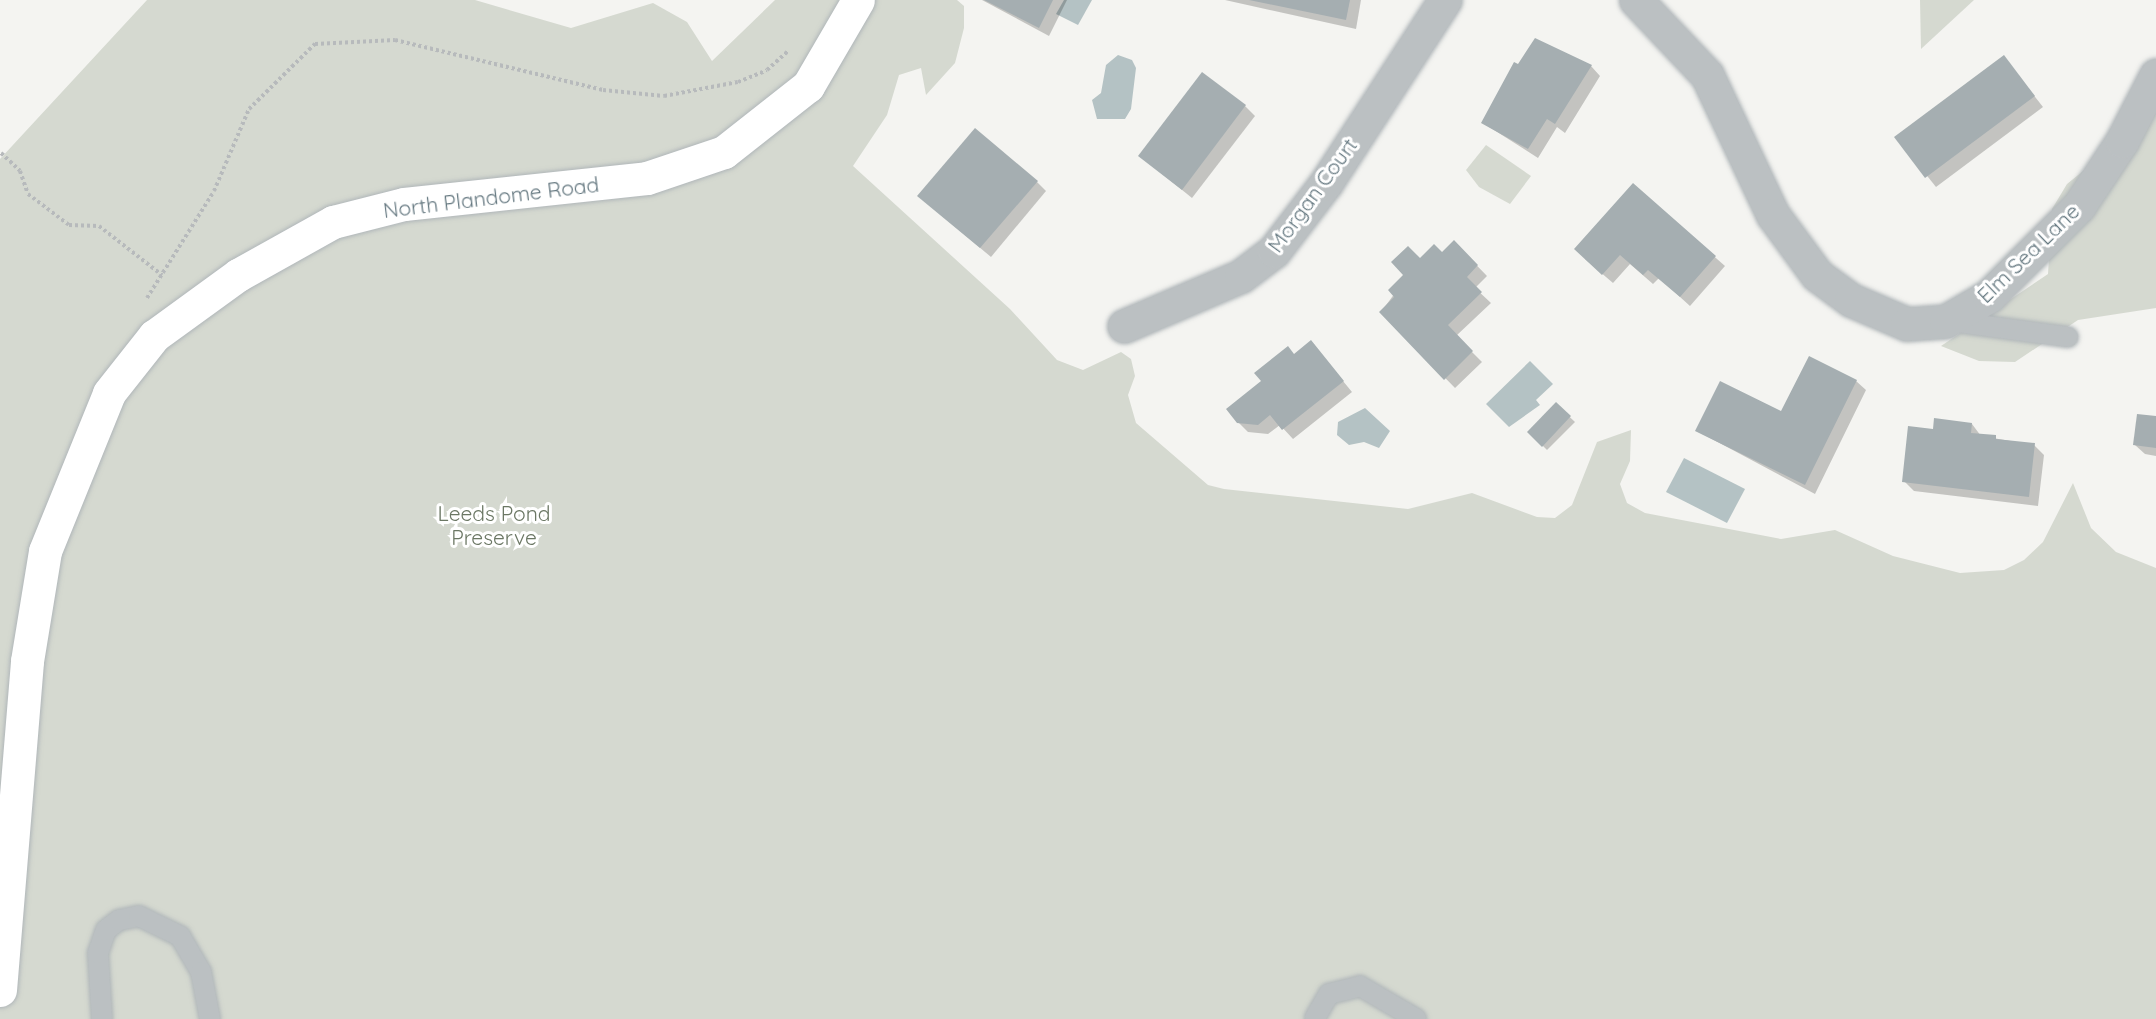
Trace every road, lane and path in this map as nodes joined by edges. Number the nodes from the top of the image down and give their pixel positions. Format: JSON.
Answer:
{"nodes":[{"id":1,"x":858,"y":0,"type":"edge"},
{"id":2,"x":1445,"y":0,"type":"edge"},
{"id":3,"x":1636,"y":0,"type":"edge"},
{"id":4,"x":2156,"y":75,"type":"edge"},
{"id":5,"x":1,"y":153,"type":"edge"},
{"id":6,"x":162,"y":275,"type":"dead end"},
{"id":7,"x":1946,"y":321,"type":"junction"},
{"id":8,"x":1124,"y":326,"type":"dead end"},
{"id":9,"x":2068,"y":336,"type":"dead end"},
{"id":10,"x":0,"y":990,"type":"edge"},
{"id":11,"x":1315,"y":1018,"type":"edge"},
{"id":12,"x":102,"y":1019,"type":"edge"},
{"id":13,"x":210,"y":1019,"type":"edge"},
{"id":14,"x":1416,"y":1019,"type":"edge"}],
"edges":[{"from":1,"to":10,"type":"main road","name":"North Plandome Road"},
{"from":2,"to":8,"type":"street","name":"Morgan Court"},
{"from":3,"to":7,"type":"street"},
{"from":4,"to":7,"type":"street","name":"Elm Sea Lane"},
{"from":5,"to":6,"type":"path"},
{"from":7,"to":9,"type":"lane"},
{"from":11,"to":14,"type":"lane"},
{"from":12,"to":13,"type":"lane"}]}
